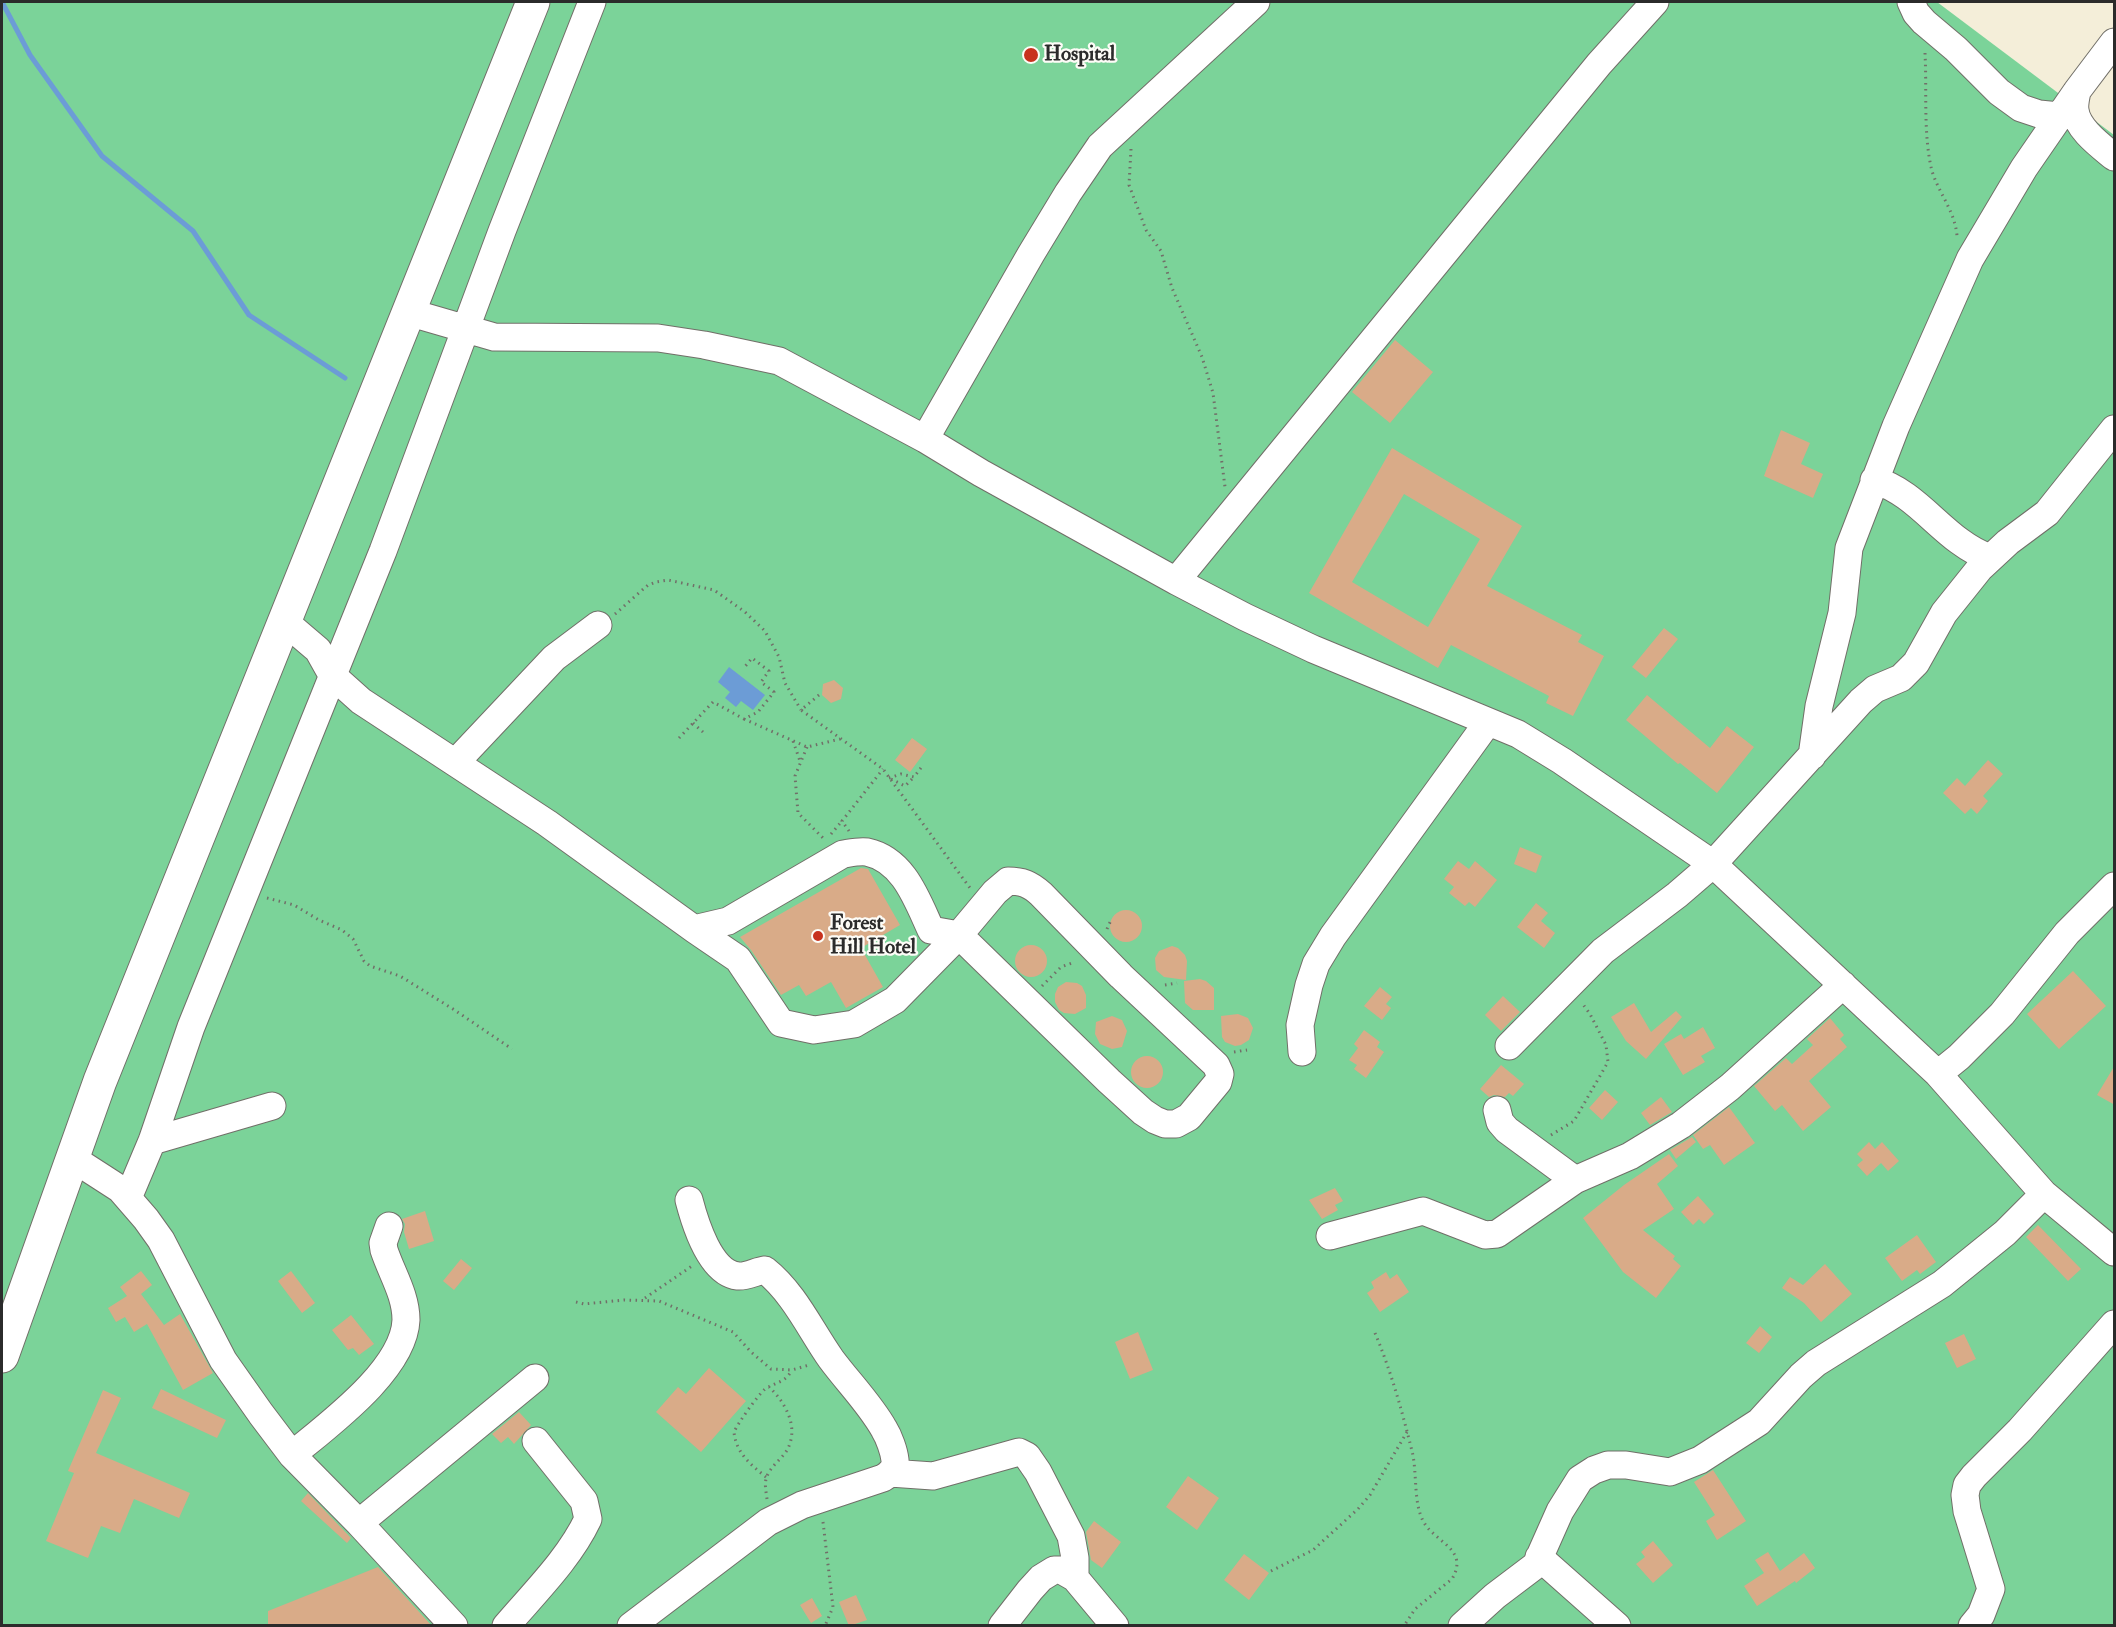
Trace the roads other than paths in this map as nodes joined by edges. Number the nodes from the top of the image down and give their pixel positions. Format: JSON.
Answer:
{"nodes":[{"id":1,"x":533,"y":2,"type":"edge"},
{"id":2,"x":592,"y":2,"type":"edge"},
{"id":3,"x":1256,"y":2,"type":"edge"},
{"id":4,"x":1655,"y":2,"type":"edge"},
{"id":5,"x":1917,"y":12,"type":"edge"},
{"id":6,"x":2115,"y":42,"type":"edge"},
{"id":7,"x":2077,"y":91,"type":"junction"},
{"id":8,"x":2059,"y":116,"type":"junction"},
{"id":9,"x":2115,"y":157,"type":"edge"},
{"id":10,"x":408,"y":312,"type":"junction"},
{"id":11,"x":466,"y":331,"type":"junction"},
{"id":12,"x":2115,"y":429,"type":"edge"},
{"id":13,"x":925,"y":439,"type":"junction"},
{"id":14,"x":1874,"y":480,"type":"junction"},
{"id":15,"x":1990,"y":558,"type":"junction"},
{"id":16,"x":1176,"y":581,"type":"junction"},
{"id":17,"x":284,"y":621,"type":"junction"},
{"id":18,"x":598,"y":625,"type":"road end"},
{"id":19,"x":332,"y":675,"type":"junction"},
{"id":20,"x":1488,"y":722,"type":"junction"},
{"id":21,"x":1812,"y":756,"type":"junction"},
{"id":22,"x":456,"y":762,"type":"junction"},
{"id":23,"x":1713,"y":864,"type":"junction"},
{"id":24,"x":2115,"y":886,"type":"edge"},
{"id":25,"x":694,"y":929,"type":"junction"},
{"id":26,"x":959,"y":936,"type":"junction"},
{"id":27,"x":1843,"y":985,"type":"junction"},
{"id":28,"x":1509,"y":1046,"type":"dead end"},
{"id":29,"x":1302,"y":1052,"type":"dead end"},
{"id":30,"x":1938,"y":1074,"type":"junction"},
{"id":31,"x":273,"y":1106,"type":"dead end"},
{"id":32,"x":1497,"y":1110,"type":"dead end"},
{"id":33,"x":152,"y":1141,"type":"junction"},
{"id":34,"x":72,"y":1158,"type":"junction"},
{"id":35,"x":1575,"y":1180,"type":"junction"},
{"id":36,"x":2044,"y":1194,"type":"junction"},
{"id":37,"x":128,"y":1198,"type":"junction"},
{"id":38,"x":689,"y":1200,"type":"dead end"},
{"id":39,"x":389,"y":1226,"type":"dead end"},
{"id":40,"x":1330,"y":1236,"type":"dead end"},
{"id":41,"x":2115,"y":1252,"type":"edge"},
{"id":42,"x":2115,"y":1324,"type":"edge"},
{"id":43,"x":2,"y":1356,"type":"edge"},
{"id":44,"x":535,"y":1378,"type":"dead end"},
{"id":45,"x":536,"y":1441,"type":"dead end"},
{"id":46,"x":292,"y":1455,"type":"junction"},
{"id":47,"x":890,"y":1473,"type":"junction"},
{"id":48,"x":359,"y":1523,"type":"junction"},
{"id":49,"x":1539,"y":1557,"type":"junction"},
{"id":50,"x":1075,"y":1578,"type":"junction"},
{"id":51,"x":454,"y":1626,"type":"edge"},
{"id":52,"x":506,"y":1626,"type":"edge"},
{"id":53,"x":631,"y":1626,"type":"edge"},
{"id":54,"x":1002,"y":1626,"type":"edge"},
{"id":55,"x":1114,"y":1626,"type":"edge"},
{"id":56,"x":1462,"y":1626,"type":"edge"},
{"id":57,"x":1617,"y":1626,"type":"edge"},
{"id":58,"x":1972,"y":1626,"type":"edge"}],
"edges":[{"from":1,"to":10,"type":"highway"},
{"from":2,"to":11,"type":"street"},
{"from":3,"to":13,"type":"street"},
{"from":4,"to":16,"type":"street"},
{"from":5,"to":8,"type":"street"},
{"from":6,"to":7,"type":"street"},
{"from":7,"to":8,"type":"street"},
{"from":7,"to":9,"type":"street"},
{"from":8,"to":14,"type":"street"},
{"from":10,"to":11,"type":"street"},
{"from":10,"to":17,"type":"highway"},
{"from":11,"to":13,"type":"street"},
{"from":11,"to":19,"type":"street"},
{"from":12,"to":15,"type":"street"},
{"from":13,"to":16,"type":"street"},
{"from":14,"to":15,"type":"street"},
{"from":14,"to":21,"type":"street"},
{"from":15,"to":21,"type":"street"},
{"from":16,"to":20,"type":"street"},
{"from":17,"to":19,"type":"street"},
{"from":17,"to":34,"type":"highway"},
{"from":18,"to":22,"type":"street"},
{"from":19,"to":22,"type":"street"},
{"from":19,"to":33,"type":"street"},
{"from":20,"to":23,"type":"street"},
{"from":20,"to":29,"type":"street"},
{"from":21,"to":23,"type":"street"},
{"from":22,"to":25,"type":"street"},
{"from":23,"to":27,"type":"street"},
{"from":23,"to":28,"type":"street"},
{"from":24,"to":30,"type":"street"},
{"from":25,"to":26,"type":"street"},
{"from":25,"to":26,"type":"street"},
{"from":26,"to":26,"type":"street"},
{"from":27,"to":30,"type":"street"},
{"from":27,"to":35,"type":"street"},
{"from":30,"to":36,"type":"street"},
{"from":31,"to":33,"type":"street"},
{"from":32,"to":35,"type":"street"},
{"from":33,"to":37,"type":"street"},
{"from":34,"to":37,"type":"street"},
{"from":34,"to":43,"type":"highway"},
{"from":35,"to":40,"type":"street"},
{"from":36,"to":41,"type":"street"},
{"from":36,"to":49,"type":"street"},
{"from":37,"to":46,"type":"street"},
{"from":38,"to":47,"type":"street"},
{"from":39,"to":46,"type":"street"},
{"from":42,"to":58,"type":"street"},
{"from":44,"to":48,"type":"street"},
{"from":45,"to":52,"type":"street"},
{"from":46,"to":48,"type":"street"},
{"from":47,"to":50,"type":"street"},
{"from":47,"to":53,"type":"street"},
{"from":48,"to":51,"type":"street"},
{"from":49,"to":56,"type":"street"},
{"from":49,"to":57,"type":"street"},
{"from":50,"to":54,"type":"street"},
{"from":50,"to":55,"type":"street"}]}
